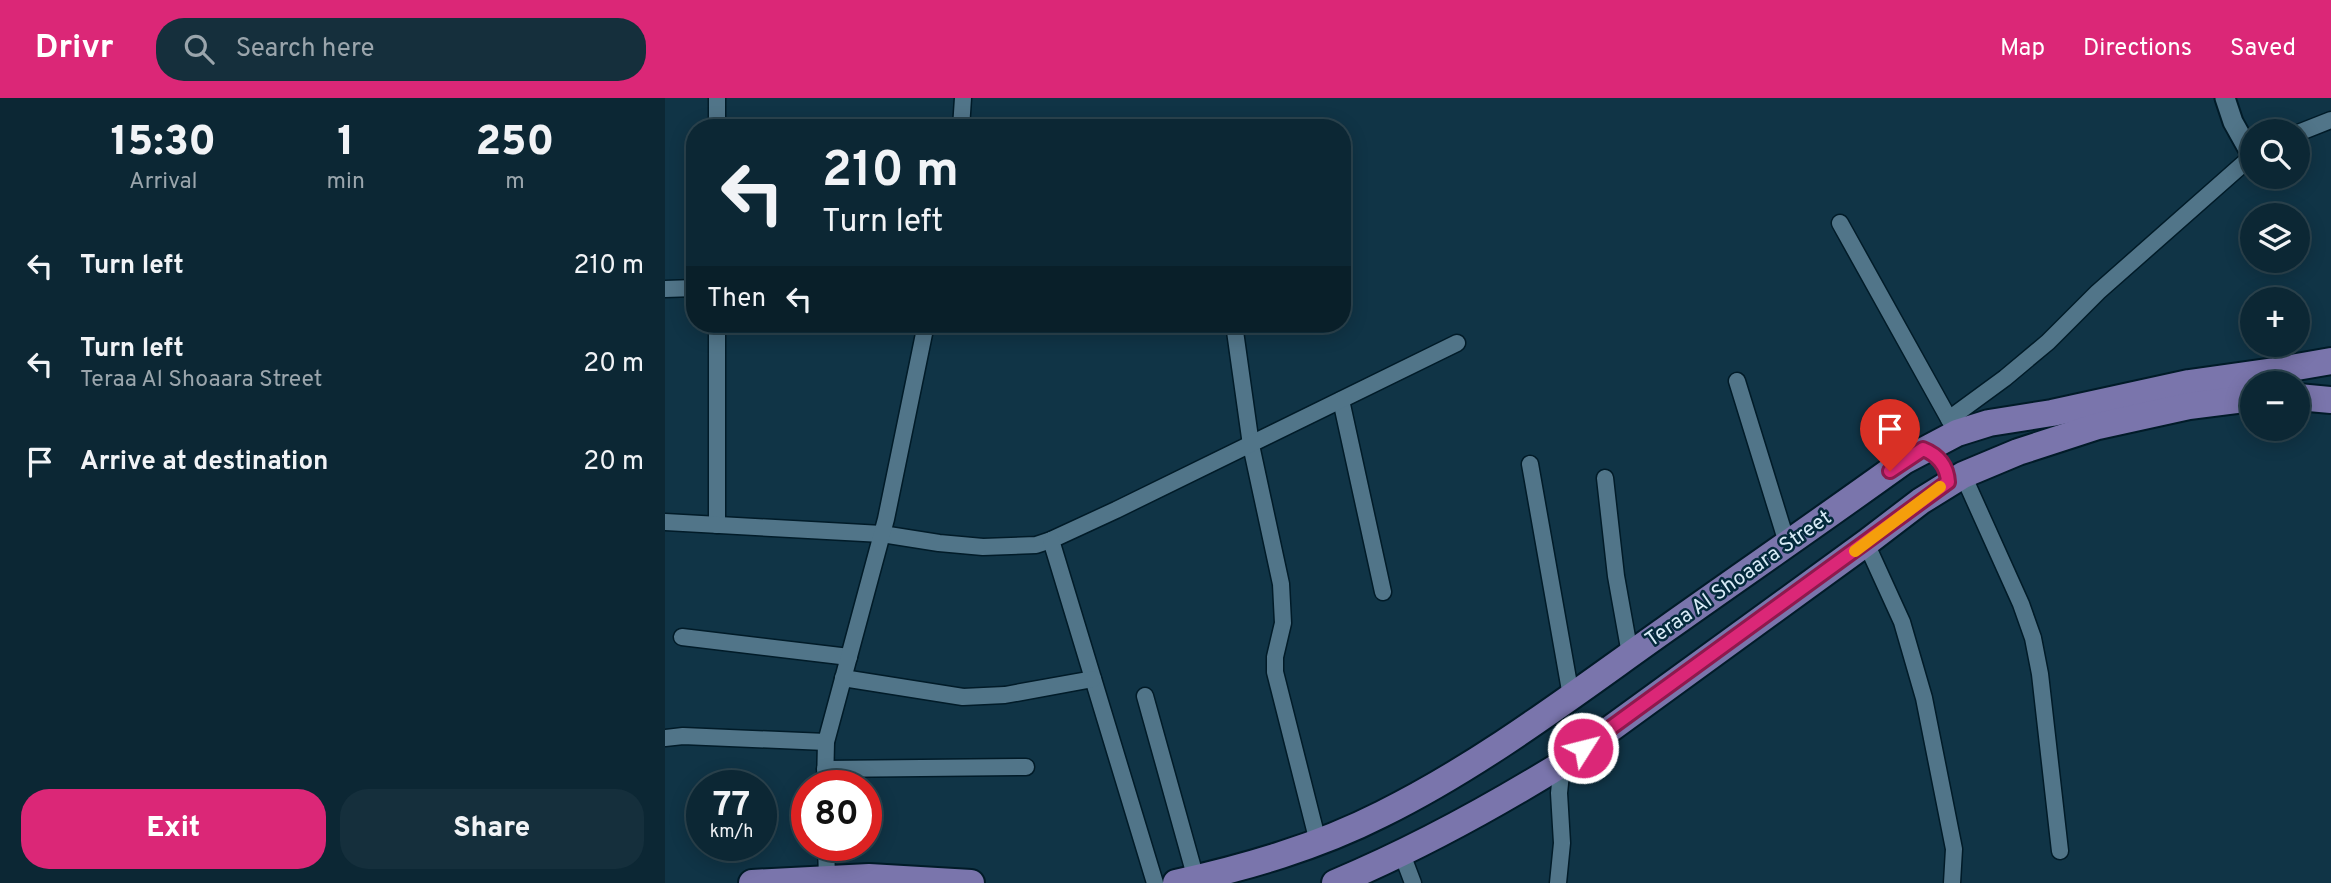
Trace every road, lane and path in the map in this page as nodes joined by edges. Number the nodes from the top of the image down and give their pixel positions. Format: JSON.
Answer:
{"nodes":[{"id":1,"x":717,"y":98,"type":"edge"},
{"id":2,"x":963,"y":98,"type":"edge"},
{"id":3,"x":2225,"y":98,"type":"edge"},
{"id":4,"x":717,"y":119,"type":"edge"},
{"id":5,"x":962,"y":119,"type":"edge"},
{"id":6,"x":2331,"y":120,"type":"edge"},
{"id":7,"x":2310,"y":128,"type":"edge"},
{"id":8,"x":2240,"y":135,"type":"edge"},
{"id":9,"x":2240,"y":167,"type":"edge"},
{"id":10,"x":1840,"y":223,"type":"dead end"},
{"id":11,"x":686,"y":288,"type":"edge"},
{"id":12,"x":665,"y":289,"type":"edge"},
{"id":13,"x":717,"y":333,"type":"edge"},
{"id":14,"x":924,"y":333,"type":"edge"},
{"id":15,"x":1235,"y":333,"type":"edge"},
{"id":16,"x":1457,"y":343,"type":"dead end"},
{"id":17,"x":2331,"y":361,"type":"edge"},
{"id":18,"x":1737,"y":381,"type":"dead end"},
{"id":19,"x":2310,"y":398,"type":"edge"},
{"id":20,"x":2240,"y":399,"type":"edge"},
{"id":21,"x":1341,"y":400,"type":"junction"},
{"id":22,"x":2331,"y":400,"type":"edge"},
{"id":23,"x":1989,"y":424,"type":"junction"},
{"id":24,"x":1953,"y":426,"type":"junction"},
{"id":25,"x":1251,"y":445,"type":"junction"},
{"id":26,"x":1923,"y":449,"type":"junction"},
{"id":27,"x":2000,"y":460,"type":"junction"},
{"id":28,"x":1530,"y":464,"type":"dead end"},
{"id":29,"x":1605,"y":478,"type":"dead end"},
{"id":30,"x":1956,"y":478,"type":"junction"},
{"id":31,"x":665,"y":522,"type":"edge"},
{"id":32,"x":717,"y":525,"type":"junction"},
{"id":33,"x":882,"y":534,"type":"junction"},
{"id":34,"x":1051,"y":540,"type":"junction"},
{"id":35,"x":1787,"y":542,"type":"junction"},
{"id":36,"x":1866,"y":543,"type":"junction"},
{"id":37,"x":1383,"y":592,"type":"dead end"},
{"id":38,"x":682,"y":637,"type":"dead end"},
{"id":39,"x":1630,"y":654,"type":"junction"},
{"id":40,"x":849,"y":657,"type":"junction"},
{"id":41,"x":843,"y":678,"type":"junction"},
{"id":42,"x":1093,"y":679,"type":"junction"},
{"id":43,"x":1145,"y":696,"type":"dead end"},
{"id":44,"x":1571,"y":696,"type":"junction"},
{"id":45,"x":665,"y":738,"type":"edge"},
{"id":46,"x":826,"y":742,"type":"junction"},
{"id":47,"x":1562,"y":764,"type":"junction"},
{"id":48,"x":1025,"y":767,"type":"dead end"},
{"id":49,"x":824,"y":769,"type":"joint"},
{"id":50,"x":1382,"y":814,"type":"junction"},
{"id":51,"x":1318,"y":842,"type":"junction"},
{"id":52,"x":2060,"y":851,"type":"dead end"},
{"id":53,"x":1402,"y":854,"type":"junction"},
{"id":54,"x":826,"y":861,"type":"edge"},
{"id":55,"x":827,"y":878,"type":"junction"},
{"id":56,"x":1186,"y":881,"type":"edge"},
{"id":57,"x":753,"y":883,"type":"edge"},
{"id":58,"x":971,"y":883,"type":"edge"},
{"id":59,"x":1155,"y":883,"type":"edge"},
{"id":60,"x":1335,"y":883,"type":"edge"},
{"id":61,"x":1413,"y":883,"type":"edge"},
{"id":62,"x":1558,"y":883,"type":"edge"},
{"id":63,"x":1952,"y":883,"type":"edge"}],
"edges":[{"from":1,"to":4,"type":"street"},
{"from":2,"to":5,"type":"street"},
{"from":3,"to":8,"type":"street"},
{"from":6,"to":7,"type":"street"},
{"from":9,"to":24,"type":"street"},
{"from":10,"to":24,"type":"street"},
{"from":11,"to":12,"type":"street"},
{"from":13,"to":32,"type":"street"},
{"from":14,"to":33,"type":"street"},
{"from":15,"to":25,"type":"street"},
{"from":16,"to":21,"type":"street"},
{"from":17,"to":23,"type":"highway","name":"Teraa Al Shoaara Street"},
{"from":18,"to":35,"type":"street"},
{"from":19,"to":22,"type":"highway"},
{"from":20,"to":27,"type":"highway"},
{"from":21,"to":25,"type":"street"},
{"from":21,"to":37,"type":"street"},
{"from":23,"to":24,"type":"highway","name":"Teraa Al Shoaara Street"},
{"from":23,"to":27,"type":"highway"},
{"from":24,"to":26,"type":"highway","name":"Teraa Al Shoaara Street"},
{"from":25,"to":34,"type":"street"},
{"from":25,"to":51,"type":"street"},
{"from":26,"to":30,"type":"highway"},
{"from":26,"to":35,"type":"highway","name":"Teraa Al Shoaara Street"},
{"from":27,"to":30,"type":"highway"},
{"from":28,"to":44,"type":"street"},
{"from":29,"to":39,"type":"street"},
{"from":30,"to":36,"type":"highway"},
{"from":30,"to":52,"type":"street"},
{"from":31,"to":32,"type":"street"},
{"from":32,"to":33,"type":"street"},
{"from":33,"to":34,"type":"street"},
{"from":33,"to":40,"type":"street"},
{"from":34,"to":42,"type":"street"},
{"from":35,"to":39,"type":"highway","name":"Teraa Al Shoaara Street"},
{"from":36,"to":47,"type":"highway"},
{"from":36,"to":63,"type":"street"},
{"from":38,"to":40,"type":"street"},
{"from":39,"to":44,"type":"highway","name":"Teraa Al Shoaara Street"},
{"from":40,"to":41,"type":"street"},
{"from":41,"to":42,"type":"street"},
{"from":41,"to":46,"type":"street"},
{"from":42,"to":59,"type":"street"},
{"from":43,"to":56,"type":"street"},
{"from":44,"to":50,"type":"highway","name":"Teraa Al Shoaara Street"},
{"from":45,"to":46,"type":"street"},
{"from":46,"to":49,"type":"street"},
{"from":47,"to":53,"type":"highway"},
{"from":47,"to":62,"type":"street"},
{"from":48,"to":49,"type":"street"},
{"from":50,"to":51,"type":"highway","name":"Teraa Al Shoaara Street"},
{"from":50,"to":53,"type":"highway"},
{"from":51,"to":56,"type":"highway","name":"Teraa Al Shoaara Street"},
{"from":53,"to":60,"type":"highway"},
{"from":53,"to":61,"type":"street"},
{"from":54,"to":55,"type":"street"},
{"from":55,"to":57,"type":"highway"},
{"from":55,"to":58,"type":"highway"}]}
